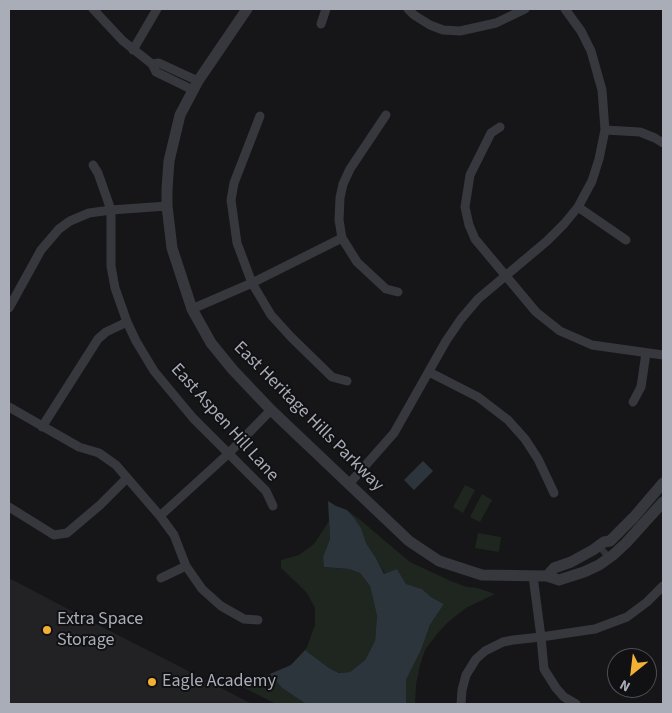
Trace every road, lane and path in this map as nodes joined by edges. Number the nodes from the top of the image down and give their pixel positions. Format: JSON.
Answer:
{"nodes":[{"id":1,"x":93,"y":9,"type":"edge"},
{"id":2,"x":157,"y":9,"type":"edge"},
{"id":3,"x":247,"y":9,"type":"edge"},
{"id":4,"x":326,"y":9,"type":"edge"},
{"id":5,"x":408,"y":9,"type":"edge"},
{"id":6,"x":525,"y":9,"type":"edge"},
{"id":7,"x":565,"y":9,"type":"edge"},
{"id":8,"x":320,"y":24,"type":"dead end"},
{"id":9,"x":133,"y":50,"type":"junction"},
{"id":10,"x":195,"y":86,"type":"junction"},
{"id":11,"x":260,"y":116,"type":"dead end"},
{"id":12,"x":386,"y":116,"type":"dead end"},
{"id":13,"x":500,"y":127,"type":"dead end"},
{"id":14,"x":605,"y":130,"type":"junction"},
{"id":15,"x":663,"y":144,"type":"edge"},
{"id":16,"x":93,"y":165,"type":"dead end"},
{"id":17,"x":167,"y":206,"type":"junction"},
{"id":18,"x":578,"y":208,"type":"junction"},
{"id":19,"x":111,"y":210,"type":"junction"},
{"id":20,"x":342,"y":238,"type":"junction"},
{"id":21,"x":626,"y":240,"type":"dead end"},
{"id":22,"x":505,"y":276,"type":"junction"},
{"id":23,"x":252,"y":283,"type":"junction"},
{"id":24,"x":398,"y":292,"type":"dead end"},
{"id":25,"x":9,"y":308,"type":"edge"},
{"id":26,"x":192,"y":309,"type":"junction"},
{"id":27,"x":127,"y":322,"type":"junction"},
{"id":28,"x":646,"y":353,"type":"junction"},
{"id":29,"x":663,"y":355,"type":"edge"},
{"id":30,"x":429,"y":372,"type":"junction"},
{"id":31,"x":347,"y":381,"type":"dead end"},
{"id":32,"x":633,"y":402,"type":"dead end"},
{"id":33,"x":9,"y":407,"type":"edge"},
{"id":34,"x":271,"y":410,"type":"junction"},
{"id":35,"x":42,"y":427,"type":"junction"},
{"id":36,"x":228,"y":454,"type":"junction"},
{"id":37,"x":127,"y":478,"type":"junction"},
{"id":38,"x":663,"y":483,"type":"edge"},
{"id":39,"x":349,"y":484,"type":"junction"},
{"id":40,"x":554,"y":493,"type":"dead end"},
{"id":41,"x":663,"y":502,"type":"edge"},
{"id":42,"x":273,"y":506,"type":"dead end"},
{"id":43,"x":9,"y":507,"type":"edge"},
{"id":44,"x":160,"y":516,"type":"junction"},
{"id":45,"x":619,"y":550,"type":"junction"},
{"id":46,"x":602,"y":552,"type":"junction"},
{"id":47,"x":186,"y":566,"type":"junction"},
{"id":48,"x":578,"y":566,"type":"junction"},
{"id":49,"x":534,"y":576,"type":"junction"},
{"id":50,"x":547,"y":576,"type":"junction"},
{"id":51,"x":161,"y":578,"type":"dead end"},
{"id":52,"x":663,"y":586,"type":"edge"},
{"id":53,"x":258,"y":620,"type":"dead end"},
{"id":54,"x":541,"y":637,"type":"junction"},
{"id":55,"x":461,"y":704,"type":"edge"},
{"id":56,"x":576,"y":704,"type":"edge"}],
"edges":[{"from":1,"to":9,"type":"street"},
{"from":2,"to":9,"type":"street"},
{"from":3,"to":10,"type":"street","name":"East Heritage Hills Parkway"},
{"from":4,"to":8,"type":"street"},
{"from":5,"to":6,"type":"street"},
{"from":7,"to":14,"type":"street"},
{"from":9,"to":10,"type":"street"},
{"from":10,"to":17,"type":"street","name":"East Heritage Hills Parkway"},
{"from":11,"to":23,"type":"street"},
{"from":12,"to":20,"type":"street"},
{"from":13,"to":22,"type":"street"},
{"from":14,"to":15,"type":"street"},
{"from":14,"to":18,"type":"street"},
{"from":16,"to":19,"type":"street","name":"East Aspen Hill Lane"},
{"from":17,"to":19,"type":"street"},
{"from":17,"to":26,"type":"street","name":"East Heritage Hills Parkway"},
{"from":18,"to":21,"type":"street"},
{"from":18,"to":22,"type":"street"},
{"from":19,"to":25,"type":"street"},
{"from":19,"to":27,"type":"street","name":"East Aspen Hill Lane"},
{"from":20,"to":23,"type":"street"},
{"from":20,"to":24,"type":"street"},
{"from":22,"to":28,"type":"street"},
{"from":22,"to":30,"type":"street"},
{"from":23,"to":26,"type":"street"},
{"from":23,"to":31,"type":"street"},
{"from":26,"to":34,"type":"street","name":"East Heritage Hills Parkway"},
{"from":27,"to":35,"type":"street"},
{"from":27,"to":36,"type":"street","name":"East Aspen Hill Lane"},
{"from":28,"to":29,"type":"street"},
{"from":28,"to":32,"type":"street"},
{"from":30,"to":39,"type":"street"},
{"from":30,"to":40,"type":"street"},
{"from":33,"to":35,"type":"street"},
{"from":34,"to":36,"type":"street"},
{"from":34,"to":39,"type":"street","name":"East Heritage Hills Parkway"},
{"from":35,"to":37,"type":"street"},
{"from":36,"to":42,"type":"street","name":"East Aspen Hill Lane"},
{"from":36,"to":44,"type":"street"},
{"from":37,"to":43,"type":"street"},
{"from":37,"to":44,"type":"street"},
{"from":38,"to":46,"type":"street","name":"East Heritage Hills Parkway"},
{"from":39,"to":49,"type":"street","name":"East Heritage Hills Parkway"},
{"from":41,"to":45,"type":"street","name":"East Heritage Hills Parkway"},
{"from":44,"to":47,"type":"street"},
{"from":45,"to":46,"type":"street"},
{"from":45,"to":46,"type":"street","name":"East Heritage Hills Parkway"},
{"from":46,"to":48,"type":"street","name":"East Heritage Hills Parkway"},
{"from":46,"to":48,"type":"street","name":"East Heritage Hills Parkway"},
{"from":47,"to":51,"type":"street"},
{"from":47,"to":53,"type":"street"},
{"from":48,"to":50,"type":"street","name":"East Heritage Hills Parkway"},
{"from":48,"to":50,"type":"street","name":"East Heritage Hills Parkway"},
{"from":49,"to":50,"type":"street","name":"East Heritage Hills Parkway"},
{"from":49,"to":54,"type":"street"},
{"from":52,"to":54,"type":"street"},
{"from":54,"to":55,"type":"street"},
{"from":54,"to":56,"type":"street"}]}
